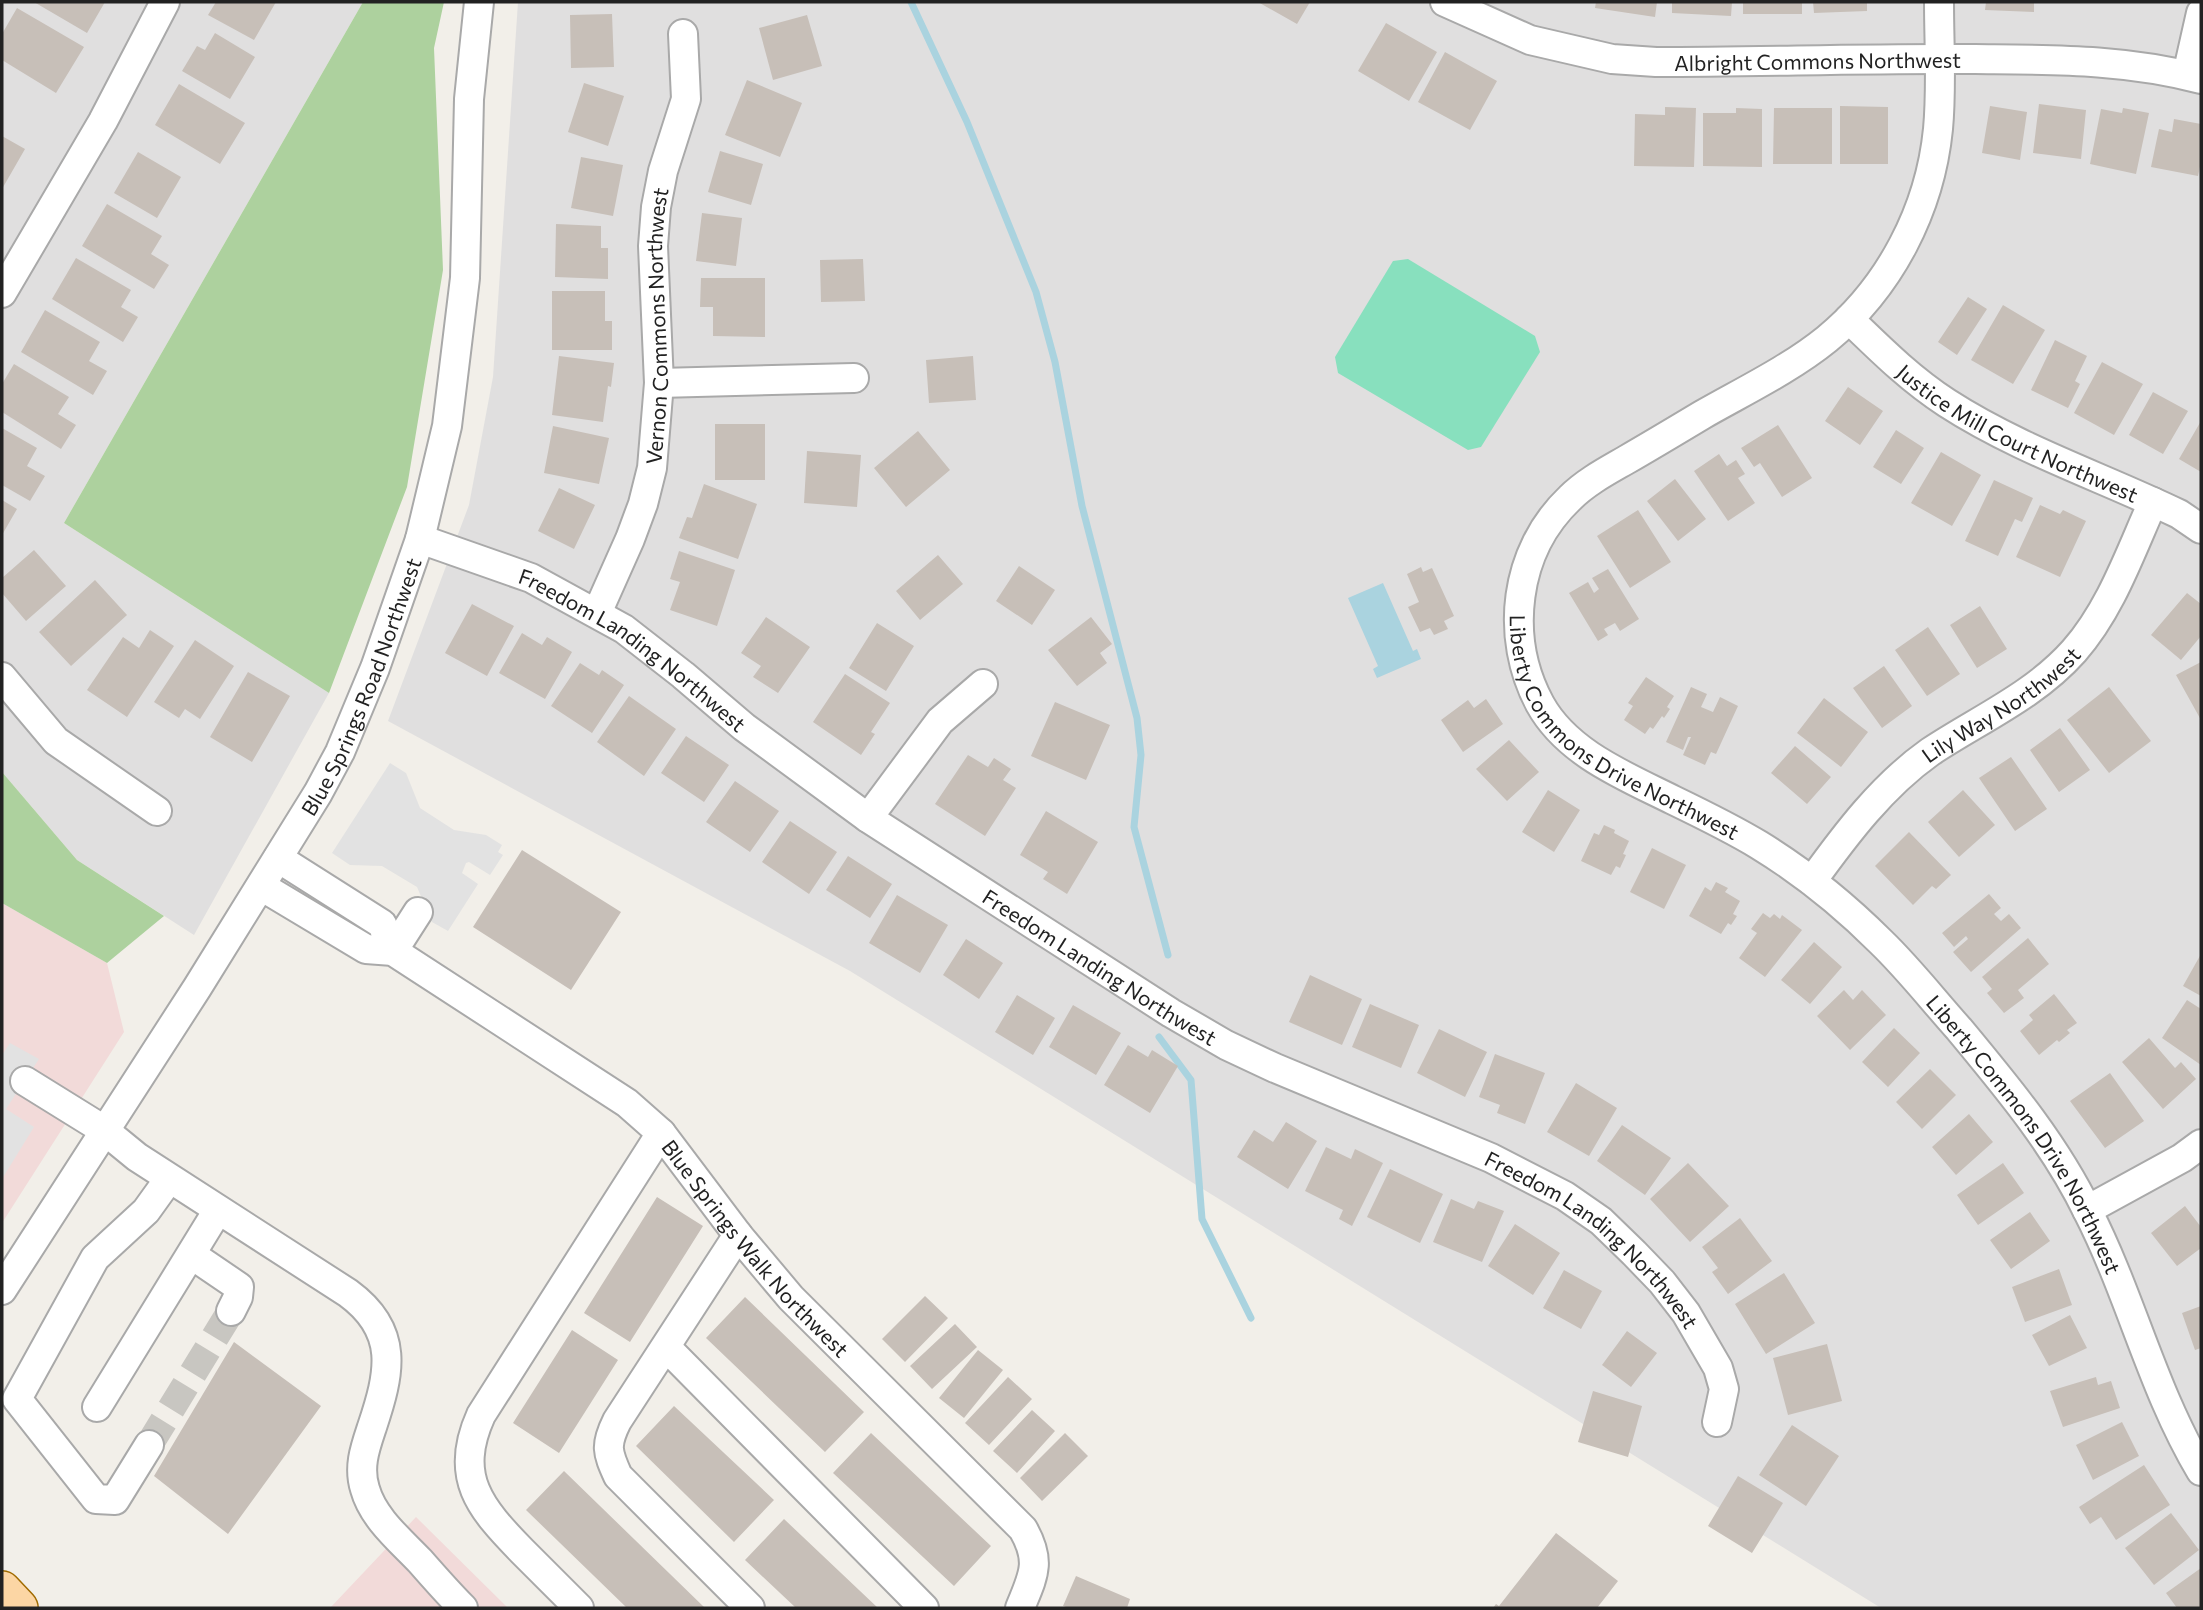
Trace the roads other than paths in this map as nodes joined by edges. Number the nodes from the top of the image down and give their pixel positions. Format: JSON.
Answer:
{"nodes":[{"id":1,"x":165,"y":2,"type":"edge"},
{"id":2,"x":479,"y":2,"type":"edge"},
{"id":3,"x":1445,"y":2,"type":"edge"},
{"id":4,"x":1939,"y":2,"type":"edge"},
{"id":5,"x":2201,"y":13,"type":"edge"},
{"id":6,"x":684,"y":34,"type":"dead end"},
{"id":7,"x":1939,"y":59,"type":"junction"},
{"id":8,"x":2194,"y":77,"type":"edge"},
{"id":9,"x":10,"y":262,"type":"edge"},
{"id":10,"x":2,"y":293,"type":"edge"},
{"id":11,"x":1849,"y":319,"type":"junction"},
{"id":12,"x":854,"y":379,"type":"dead end"},
{"id":13,"x":659,"y":383,"type":"junction"},
{"id":14,"x":2153,"y":502,"type":"junction"},
{"id":15,"x":2201,"y":529,"type":"edge"},
{"id":16,"x":420,"y":539,"type":"junction"},
{"id":17,"x":597,"y":613,"type":"junction"},
{"id":18,"x":2,"y":677,"type":"edge"},
{"id":19,"x":983,"y":684,"type":"dead end"},
{"id":20,"x":157,"y":811,"type":"dead end"},
{"id":21,"x":868,"y":818,"type":"junction"},
{"id":22,"x":278,"y":858,"type":"junction"},
{"id":23,"x":1812,"y":881,"type":"junction"},
{"id":24,"x":261,"y":886,"type":"junction"},
{"id":25,"x":418,"y":912,"type":"dead end"},
{"id":26,"x":393,"y":951,"type":"junction"},
{"id":27,"x":25,"y":1081,"type":"dead end"},
{"id":28,"x":104,"y":1129,"type":"junction"},
{"id":29,"x":661,"y":1133,"type":"junction"},
{"id":30,"x":2201,"y":1144,"type":"edge"},
{"id":31,"x":169,"y":1178,"type":"junction"},
{"id":32,"x":218,"y":1210,"type":"junction"},
{"id":33,"x":2087,"y":1210,"type":"junction"},
{"id":34,"x":738,"y":1235,"type":"junction"},
{"id":35,"x":191,"y":1255,"type":"junction"},
{"id":36,"x":2,"y":1290,"type":"edge"},
{"id":37,"x":231,"y":1311,"type":"tunnel mouth"},
{"id":38,"x":666,"y":1347,"type":"junction"},
{"id":39,"x":97,"y":1407,"type":"dead end"},
{"id":40,"x":1717,"y":1422,"type":"dead end"},
{"id":41,"x":149,"y":1445,"type":"tunnel mouth"},
{"id":42,"x":2201,"y":1471,"type":"edge"},
{"id":43,"x":2,"y":1590,"type":"edge"},
{"id":44,"x":19,"y":1608,"type":"edge"},
{"id":45,"x":463,"y":1608,"type":"edge"},
{"id":46,"x":579,"y":1608,"type":"edge"},
{"id":47,"x":750,"y":1608,"type":"edge"},
{"id":48,"x":924,"y":1608,"type":"edge"},
{"id":49,"x":1020,"y":1608,"type":"edge"}],
"edges":[{"from":1,"to":9,"type":"street"},
{"from":2,"to":16,"type":"street","name":"Blue Springs Road Northwest"},
{"from":3,"to":7,"type":"street","name":"Albright Commons Northwest"},
{"from":4,"to":7,"type":"street","name":"Liberty Commons Drive Northwest"},
{"from":5,"to":8,"type":"street"},
{"from":6,"to":13,"type":"street","name":"Vernon Commons Northwest"},
{"from":7,"to":8,"type":"street","name":"Albright Commons Northwest"},
{"from":7,"to":11,"type":"street","name":"Liberty Commons Drive Northwest"},
{"from":9,"to":10,"type":"street"},
{"from":11,"to":14,"type":"street","name":"Justice Mill Court Northwest"},
{"from":11,"to":23,"type":"street","name":"Liberty Commons Drive Northwest"},
{"from":12,"to":13,"type":"street"},
{"from":13,"to":17,"type":"street","name":"Vernon Commons Northwest"},
{"from":14,"to":15,"type":"street","name":"Justice Mill Court Northwest"},
{"from":14,"to":23,"type":"street","name":"Lily Way Northwest"},
{"from":16,"to":17,"type":"street","name":"Freedom Landing Northwest"},
{"from":16,"to":22,"type":"street","name":"Blue Springs Road Northwest"},
{"from":17,"to":21,"type":"street","name":"Freedom Landing Northwest"},
{"from":18,"to":20,"type":"street"},
{"from":19,"to":21,"type":"street"},
{"from":21,"to":40,"type":"street","name":"Freedom Landing Northwest"},
{"from":22,"to":24,"type":"street","name":"Blue Springs Road Northwest"},
{"from":22,"to":26,"type":"street","name":"Blue Springs Walk Northwest"},
{"from":23,"to":33,"type":"street","name":"Liberty Commons Drive Northwest"},
{"from":24,"to":26,"type":"street","name":"Blue Springs Walk Northwest"},
{"from":24,"to":28,"type":"street","name":"Blue Springs Road Northwest"},
{"from":25,"to":26,"type":"street"},
{"from":26,"to":29,"type":"street","name":"Blue Springs Walk Northwest"},
{"from":27,"to":28,"type":"street"},
{"from":28,"to":31,"type":"street"},
{"from":28,"to":36,"type":"street","name":"Blue Springs Road Northwest"},
{"from":29,"to":34,"type":"street","name":"Blue Springs Walk Northwest"},
{"from":29,"to":46,"type":"street"},
{"from":30,"to":33,"type":"street"},
{"from":31,"to":32,"type":"street"},
{"from":31,"to":41,"type":"street"},
{"from":32,"to":35,"type":"street"},
{"from":32,"to":45,"type":"street"},
{"from":33,"to":42,"type":"street","name":"Liberty Commons Drive Northwest"},
{"from":34,"to":38,"type":"street"},
{"from":34,"to":49,"type":"street","name":"Blue Springs Walk Northwest"},
{"from":35,"to":37,"type":"street"},
{"from":35,"to":39,"type":"street"},
{"from":38,"to":47,"type":"street"},
{"from":38,"to":48,"type":"street"},
{"from":43,"to":44,"type":"main road"}]}
